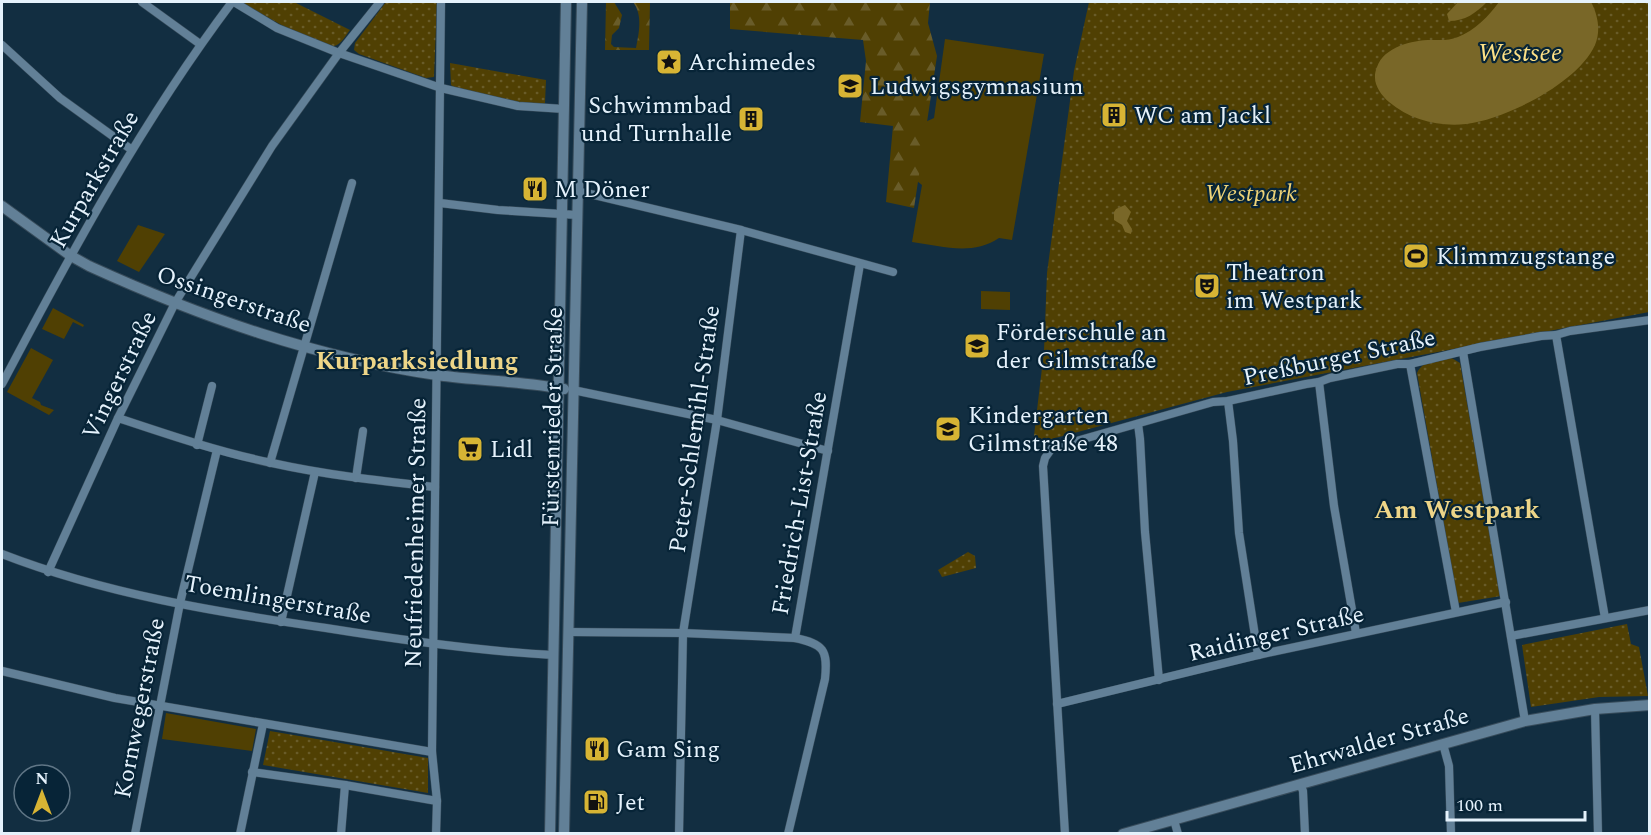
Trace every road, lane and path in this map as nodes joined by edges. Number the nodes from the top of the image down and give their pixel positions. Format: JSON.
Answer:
{"nodes":[{"id":1,"x":142,"y":2,"type":"edge"},
{"id":2,"x":233,"y":2,"type":"edge"},
{"id":3,"x":380,"y":2,"type":"edge"},
{"id":4,"x":441,"y":2,"type":"edge"},
{"id":5,"x":566,"y":2,"type":"edge"},
{"id":6,"x":582,"y":2,"type":"edge"},
{"id":7,"x":200,"y":44,"type":"junction"},
{"id":8,"x":2,"y":45,"type":"edge"},
{"id":9,"x":339,"y":53,"type":"junction"},
{"id":10,"x":441,"y":88,"type":"junction"},
{"id":11,"x":564,"y":109,"type":"junction"},
{"id":12,"x":132,"y":150,"type":"junction"},
{"id":13,"x":352,"y":183,"type":"dead end"},
{"id":14,"x":562,"y":189,"type":"junction"},
{"id":15,"x":578,"y":192,"type":"junction"},
{"id":16,"x":440,"y":203,"type":"junction"},
{"id":17,"x":2,"y":206,"type":"edge"},
{"id":18,"x":562,"y":215,"type":"junction"},
{"id":19,"x":577,"y":215,"type":"junction"},
{"id":20,"x":741,"y":230,"type":"junction"},
{"id":21,"x":71,"y":256,"type":"junction"},
{"id":22,"x":860,"y":264,"type":"junction"},
{"id":23,"x":893,"y":272,"type":"dead end"},
{"id":24,"x":175,"y":303,"type":"junction"},
{"id":25,"x":1650,"y":320,"type":"edge"},
{"id":26,"x":1556,"y":335,"type":"junction"},
{"id":27,"x":303,"y":347,"type":"junction"},
{"id":28,"x":1463,"y":352,"type":"junction"},
{"id":29,"x":1410,"y":364,"type":"junction"},
{"id":30,"x":436,"y":375,"type":"junction"},
{"id":31,"x":1319,"y":382,"type":"junction"},
{"id":32,"x":2,"y":384,"type":"edge"},
{"id":33,"x":212,"y":386,"type":"dead end"},
{"id":34,"x":566,"y":389,"type":"junction"},
{"id":35,"x":1228,"y":401,"type":"junction"},
{"id":36,"x":118,"y":418,"type":"junction"},
{"id":37,"x":717,"y":420,"type":"junction"},
{"id":38,"x":1138,"y":424,"type":"junction"},
{"id":39,"x":363,"y":431,"type":"dead end"},
{"id":40,"x":197,"y":444,"type":"junction"},
{"id":41,"x":217,"y":450,"type":"junction"},
{"id":42,"x":828,"y":451,"type":"junction"},
{"id":43,"x":270,"y":463,"type":"junction"},
{"id":44,"x":315,"y":472,"type":"junction"},
{"id":45,"x":356,"y":478,"type":"junction"},
{"id":46,"x":435,"y":488,"type":"junction"},
{"id":47,"x":2,"y":554,"type":"edge"},
{"id":48,"x":48,"y":572,"type":"junction"},
{"id":49,"x":1506,"y":602,"type":"junction"},
{"id":50,"x":180,"y":603,"type":"junction"},
{"id":51,"x":1650,"y":610,"type":"edge"},
{"id":52,"x":1456,"y":612,"type":"junction"},
{"id":53,"x":1605,"y":618,"type":"junction"},
{"id":54,"x":281,"y":622,"type":"junction"},
{"id":55,"x":568,"y":632,"type":"junction"},
{"id":56,"x":683,"y":633,"type":"junction"},
{"id":57,"x":1356,"y":633,"type":"junction"},
{"id":58,"x":1511,"y":636,"type":"junction"},
{"id":59,"x":795,"y":638,"type":"junction"},
{"id":60,"x":433,"y":644,"type":"junction"},
{"id":61,"x":553,"y":655,"type":"junction"},
{"id":62,"x":1258,"y":655,"type":"junction"},
{"id":63,"x":2,"y":671,"type":"edge"},
{"id":64,"x":1160,"y":680,"type":"junction"},
{"id":65,"x":1057,"y":704,"type":"junction"},
{"id":66,"x":160,"y":705,"type":"junction"},
{"id":67,"x":1650,"y":705,"type":"edge"},
{"id":68,"x":1595,"y":709,"type":"junction"},
{"id":69,"x":1525,"y":721,"type":"junction"},
{"id":70,"x":263,"y":724,"type":"junction"},
{"id":71,"x":1443,"y":744,"type":"junction"},
{"id":72,"x":432,"y":752,"type":"junction"},
{"id":73,"x":252,"y":772,"type":"junction"},
{"id":74,"x":1300,"y":784,"type":"junction"},
{"id":75,"x":345,"y":785,"type":"junction"},
{"id":76,"x":437,"y":801,"type":"junction"},
{"id":77,"x":1174,"y":820,"type":"junction"},
{"id":78,"x":135,"y":834,"type":"edge"},
{"id":79,"x":240,"y":834,"type":"edge"},
{"id":80,"x":340,"y":834,"type":"edge"},
{"id":81,"x":436,"y":834,"type":"edge"},
{"id":82,"x":550,"y":834,"type":"edge"},
{"id":83,"x":564,"y":834,"type":"edge"},
{"id":84,"x":679,"y":834,"type":"edge"},
{"id":85,"x":788,"y":834,"type":"edge"},
{"id":86,"x":1065,"y":834,"type":"edge"},
{"id":87,"x":1123,"y":834,"type":"edge"},
{"id":88,"x":1178,"y":834,"type":"edge"},
{"id":89,"x":1305,"y":834,"type":"edge"},
{"id":90,"x":1451,"y":834,"type":"edge"},
{"id":91,"x":1598,"y":834,"type":"edge"}],
"edges":[{"from":1,"to":7,"type":"street"},
{"from":2,"to":7,"type":"street","name":"Kurparkstraße"},
{"from":2,"to":9,"type":"street"},
{"from":3,"to":9,"type":"street","name":"Vingerstraße"},
{"from":4,"to":10,"type":"street","name":"Neufriedenheimer Straße"},
{"from":5,"to":11,"type":"main road","name":"Fürstenrieder Straße"},
{"from":6,"to":15,"type":"main road","name":"Fürstenrieder Straße"},
{"from":7,"to":12,"type":"street","name":"Kurparkstraße"},
{"from":8,"to":12,"type":"street"},
{"from":9,"to":10,"type":"street"},
{"from":9,"to":24,"type":"street","name":"Vingerstraße"},
{"from":10,"to":11,"type":"street"},
{"from":10,"to":16,"type":"street","name":"Neufriedenheimer Straße"},
{"from":11,"to":14,"type":"main road","name":"Fürstenrieder Straße"},
{"from":12,"to":21,"type":"street","name":"Kurparkstraße"},
{"from":13,"to":27,"type":"street"},
{"from":14,"to":15,"type":"street"},
{"from":14,"to":18,"type":"main road","name":"Fürstenrieder Straße"},
{"from":15,"to":19,"type":"main road","name":"Fürstenrieder Straße"},
{"from":15,"to":20,"type":"street"},
{"from":16,"to":18,"type":"street"},
{"from":16,"to":30,"type":"street","name":"Neufriedenheimer Straße"},
{"from":17,"to":21,"type":"main road","name":"Ossingerstraße"},
{"from":18,"to":19,"type":"street"},
{"from":18,"to":34,"type":"main road","name":"Fürstenrieder Straße"},
{"from":19,"to":34,"type":"main road","name":"Fürstenrieder Straße"},
{"from":20,"to":22,"type":"street"},
{"from":20,"to":37,"type":"street","name":"Peter-Schlemihl-Straße"},
{"from":21,"to":24,"type":"main road","name":"Ossingerstraße"},
{"from":21,"to":32,"type":"street","name":"Kurparkstraße"},
{"from":22,"to":23,"type":"street"},
{"from":22,"to":42,"type":"street","name":"Friedrich-List-Straße"},
{"from":24,"to":27,"type":"main road","name":"Ossingerstraße"},
{"from":24,"to":36,"type":"street","name":"Vingerstraße"},
{"from":25,"to":26,"type":"street","name":"Preßburger Straße"},
{"from":26,"to":28,"type":"street","name":"Preßburger Straße"},
{"from":26,"to":53,"type":"street"},
{"from":27,"to":30,"type":"main road","name":"Ossingerstraße"},
{"from":27,"to":43,"type":"street"},
{"from":28,"to":29,"type":"street","name":"Preßburger Straße"},
{"from":28,"to":49,"type":"street"},
{"from":29,"to":31,"type":"street","name":"Preßburger Straße"},
{"from":29,"to":52,"type":"street"},
{"from":30,"to":34,"type":"main road","name":"Ossingerstraße"},
{"from":30,"to":46,"type":"street","name":"Neufriedenheimer Straße"},
{"from":31,"to":35,"type":"street","name":"Preßburger Straße"},
{"from":31,"to":57,"type":"street"},
{"from":33,"to":40,"type":"street"},
{"from":34,"to":37,"type":"street"},
{"from":34,"to":55,"type":"main road","name":"Fürstenrieder Straße"},
{"from":34,"to":61,"type":"main road","name":"Fürstenrieder Straße"},
{"from":35,"to":38,"type":"street","name":"Preßburger Straße"},
{"from":35,"to":62,"type":"street"},
{"from":36,"to":40,"type":"street"},
{"from":36,"to":48,"type":"street","name":"Vingerstraße"},
{"from":37,"to":42,"type":"street"},
{"from":37,"to":56,"type":"street","name":"Peter-Schlemihl-Straße"},
{"from":38,"to":64,"type":"street"},
{"from":38,"to":65,"type":"street","name":"Preßburger Straße"},
{"from":39,"to":45,"type":"street"},
{"from":40,"to":41,"type":"street"},
{"from":41,"to":43,"type":"street"},
{"from":41,"to":50,"type":"street","name":"Kornwegerstraße"},
{"from":42,"to":59,"type":"street","name":"Friedrich-List-Straße"},
{"from":43,"to":44,"type":"street"},
{"from":44,"to":45,"type":"street"},
{"from":44,"to":54,"type":"street"},
{"from":45,"to":46,"type":"street"},
{"from":46,"to":60,"type":"street","name":"Neufriedenheimer Straße"},
{"from":47,"to":48,"type":"street","name":"Toemlingerstraße"},
{"from":48,"to":50,"type":"street","name":"Toemlingerstraße"},
{"from":49,"to":52,"type":"street","name":"Raidinger Straße"},
{"from":49,"to":58,"type":"street"},
{"from":50,"to":54,"type":"street","name":"Toemlingerstraße"},
{"from":50,"to":66,"type":"street","name":"Kornwegerstraße"},
{"from":51,"to":53,"type":"street"},
{"from":52,"to":57,"type":"street","name":"Raidinger Straße"},
{"from":53,"to":58,"type":"street"},
{"from":54,"to":60,"type":"street","name":"Toemlingerstraße"},
{"from":55,"to":56,"type":"street"},
{"from":55,"to":83,"type":"main road","name":"Fürstenrieder Straße"},
{"from":56,"to":59,"type":"street"},
{"from":56,"to":84,"type":"street","name":"Peter-Schlemihl-Straße"},
{"from":57,"to":62,"type":"street","name":"Raidinger Straße"},
{"from":58,"to":69,"type":"street"},
{"from":59,"to":85,"type":"street","name":"Friedrich-List-Straße"},
{"from":60,"to":61,"type":"street","name":"Toemlingerstraße"},
{"from":60,"to":72,"type":"street","name":"Neufriedenheimer Straße"},
{"from":61,"to":82,"type":"main road","name":"Fürstenrieder Straße"},
{"from":62,"to":64,"type":"street","name":"Raidinger Straße"},
{"from":63,"to":66,"type":"street"},
{"from":64,"to":65,"type":"street","name":"Raidinger Straße"},
{"from":65,"to":86,"type":"street"},
{"from":66,"to":70,"type":"street"},
{"from":66,"to":78,"type":"street","name":"Kornwegerstraße"},
{"from":67,"to":68,"type":"main road","name":"Ehrwalder Straße"},
{"from":68,"to":69,"type":"main road","name":"Ehrwalder Straße"},
{"from":68,"to":91,"type":"street"},
{"from":69,"to":71,"type":"main road","name":"Ehrwalder Straße"},
{"from":70,"to":72,"type":"street"},
{"from":70,"to":73,"type":"street"},
{"from":71,"to":74,"type":"main road","name":"Ehrwalder Straße"},
{"from":71,"to":90,"type":"street"},
{"from":72,"to":76,"type":"street","name":"Neufriedenheimer Straße"},
{"from":73,"to":75,"type":"street"},
{"from":73,"to":79,"type":"street"},
{"from":74,"to":77,"type":"main road","name":"Ehrwalder Straße"},
{"from":74,"to":89,"type":"street"},
{"from":75,"to":76,"type":"street"},
{"from":75,"to":80,"type":"street"},
{"from":76,"to":81,"type":"street","name":"Neufriedenheimer Straße"},
{"from":77,"to":87,"type":"main road","name":"Ehrwalder Straße"},
{"from":77,"to":88,"type":"street"}]}
